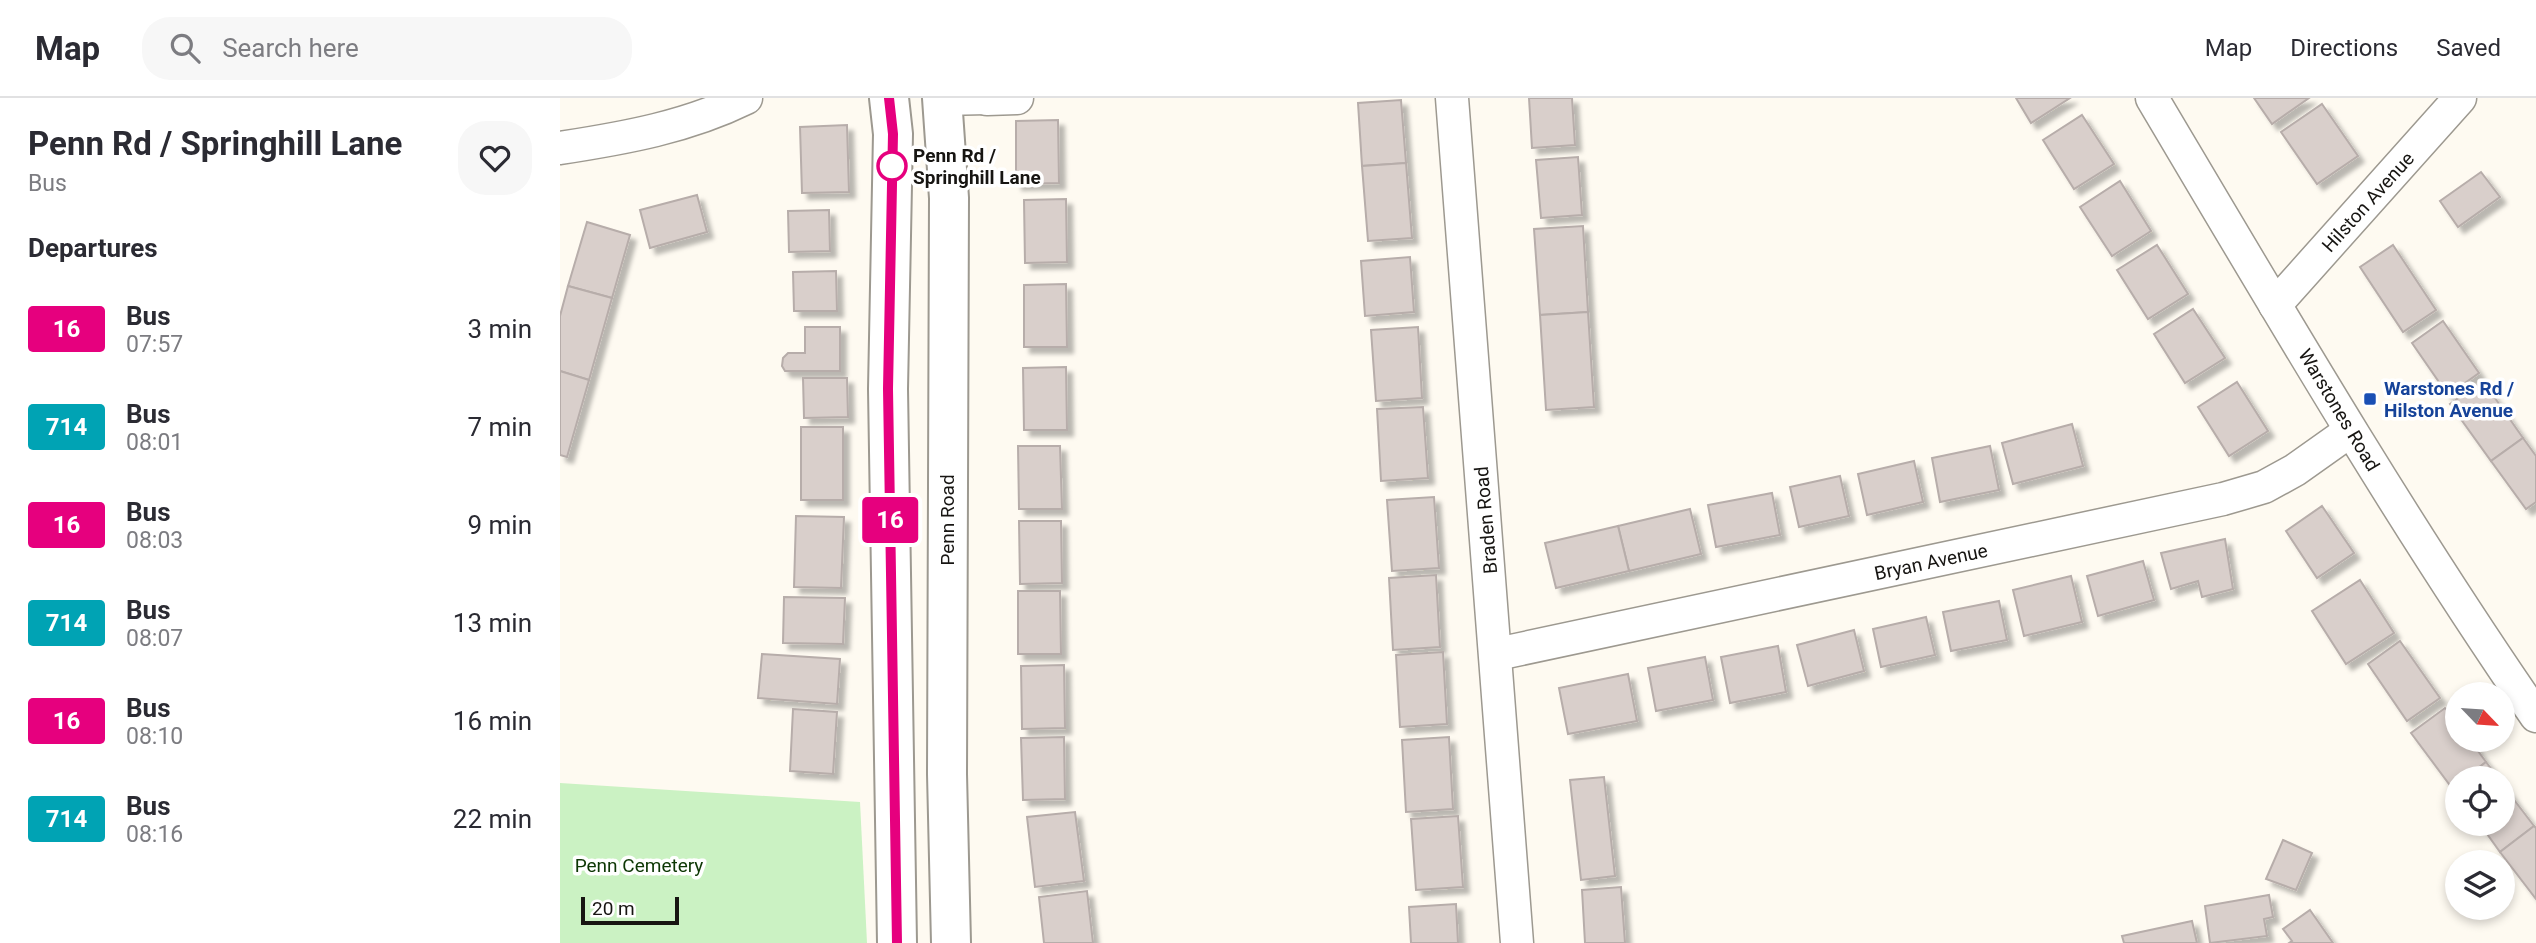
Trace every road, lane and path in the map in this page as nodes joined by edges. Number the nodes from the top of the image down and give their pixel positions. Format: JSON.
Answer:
{"nodes":[{"id":1,"x":746,"y":98,"type":"edge"},
{"id":2,"x":889,"y":98,"type":"edge"},
{"id":3,"x":942,"y":98,"type":"edge"},
{"id":4,"x":987,"y":98,"type":"edge"},
{"id":5,"x":1017,"y":98,"type":"edge"},
{"id":6,"x":1452,"y":98,"type":"edge"},
{"id":7,"x":2152,"y":98,"type":"edge"},
{"id":8,"x":2460,"y":98,"type":"edge"},
{"id":9,"x":560,"y":148,"type":"edge"},
{"id":10,"x":2275,"y":305,"type":"junction"},
{"id":11,"x":2350,"y":431,"type":"junction"},
{"id":12,"x":1496,"y":654,"type":"junction"},
{"id":13,"x":2536,"y":716,"type":"edge"},
{"id":14,"x":897,"y":943,"type":"edge"},
{"id":15,"x":951,"y":943,"type":"edge"},
{"id":16,"x":1517,"y":943,"type":"edge"}],
"edges":[{"from":1,"to":9,"type":"street"},
{"from":2,"to":14,"type":"highway"},
{"from":3,"to":4,"type":"street"},
{"from":3,"to":15,"type":"highway","name":"Penn Road"},
{"from":4,"to":5,"type":"street"},
{"from":6,"to":12,"type":"street","name":"Braden Road"},
{"from":7,"to":10,"type":"street","name":"Warstones Road"},
{"from":8,"to":10,"type":"street","name":"Hilston Avenue"},
{"from":10,"to":11,"type":"street","name":"Warstones Road"},
{"from":11,"to":12,"type":"street","name":"Bryan Avenue"},
{"from":11,"to":13,"type":"street","name":"Warstones Road"},
{"from":12,"to":16,"type":"street","name":"Braden Road"}]}
